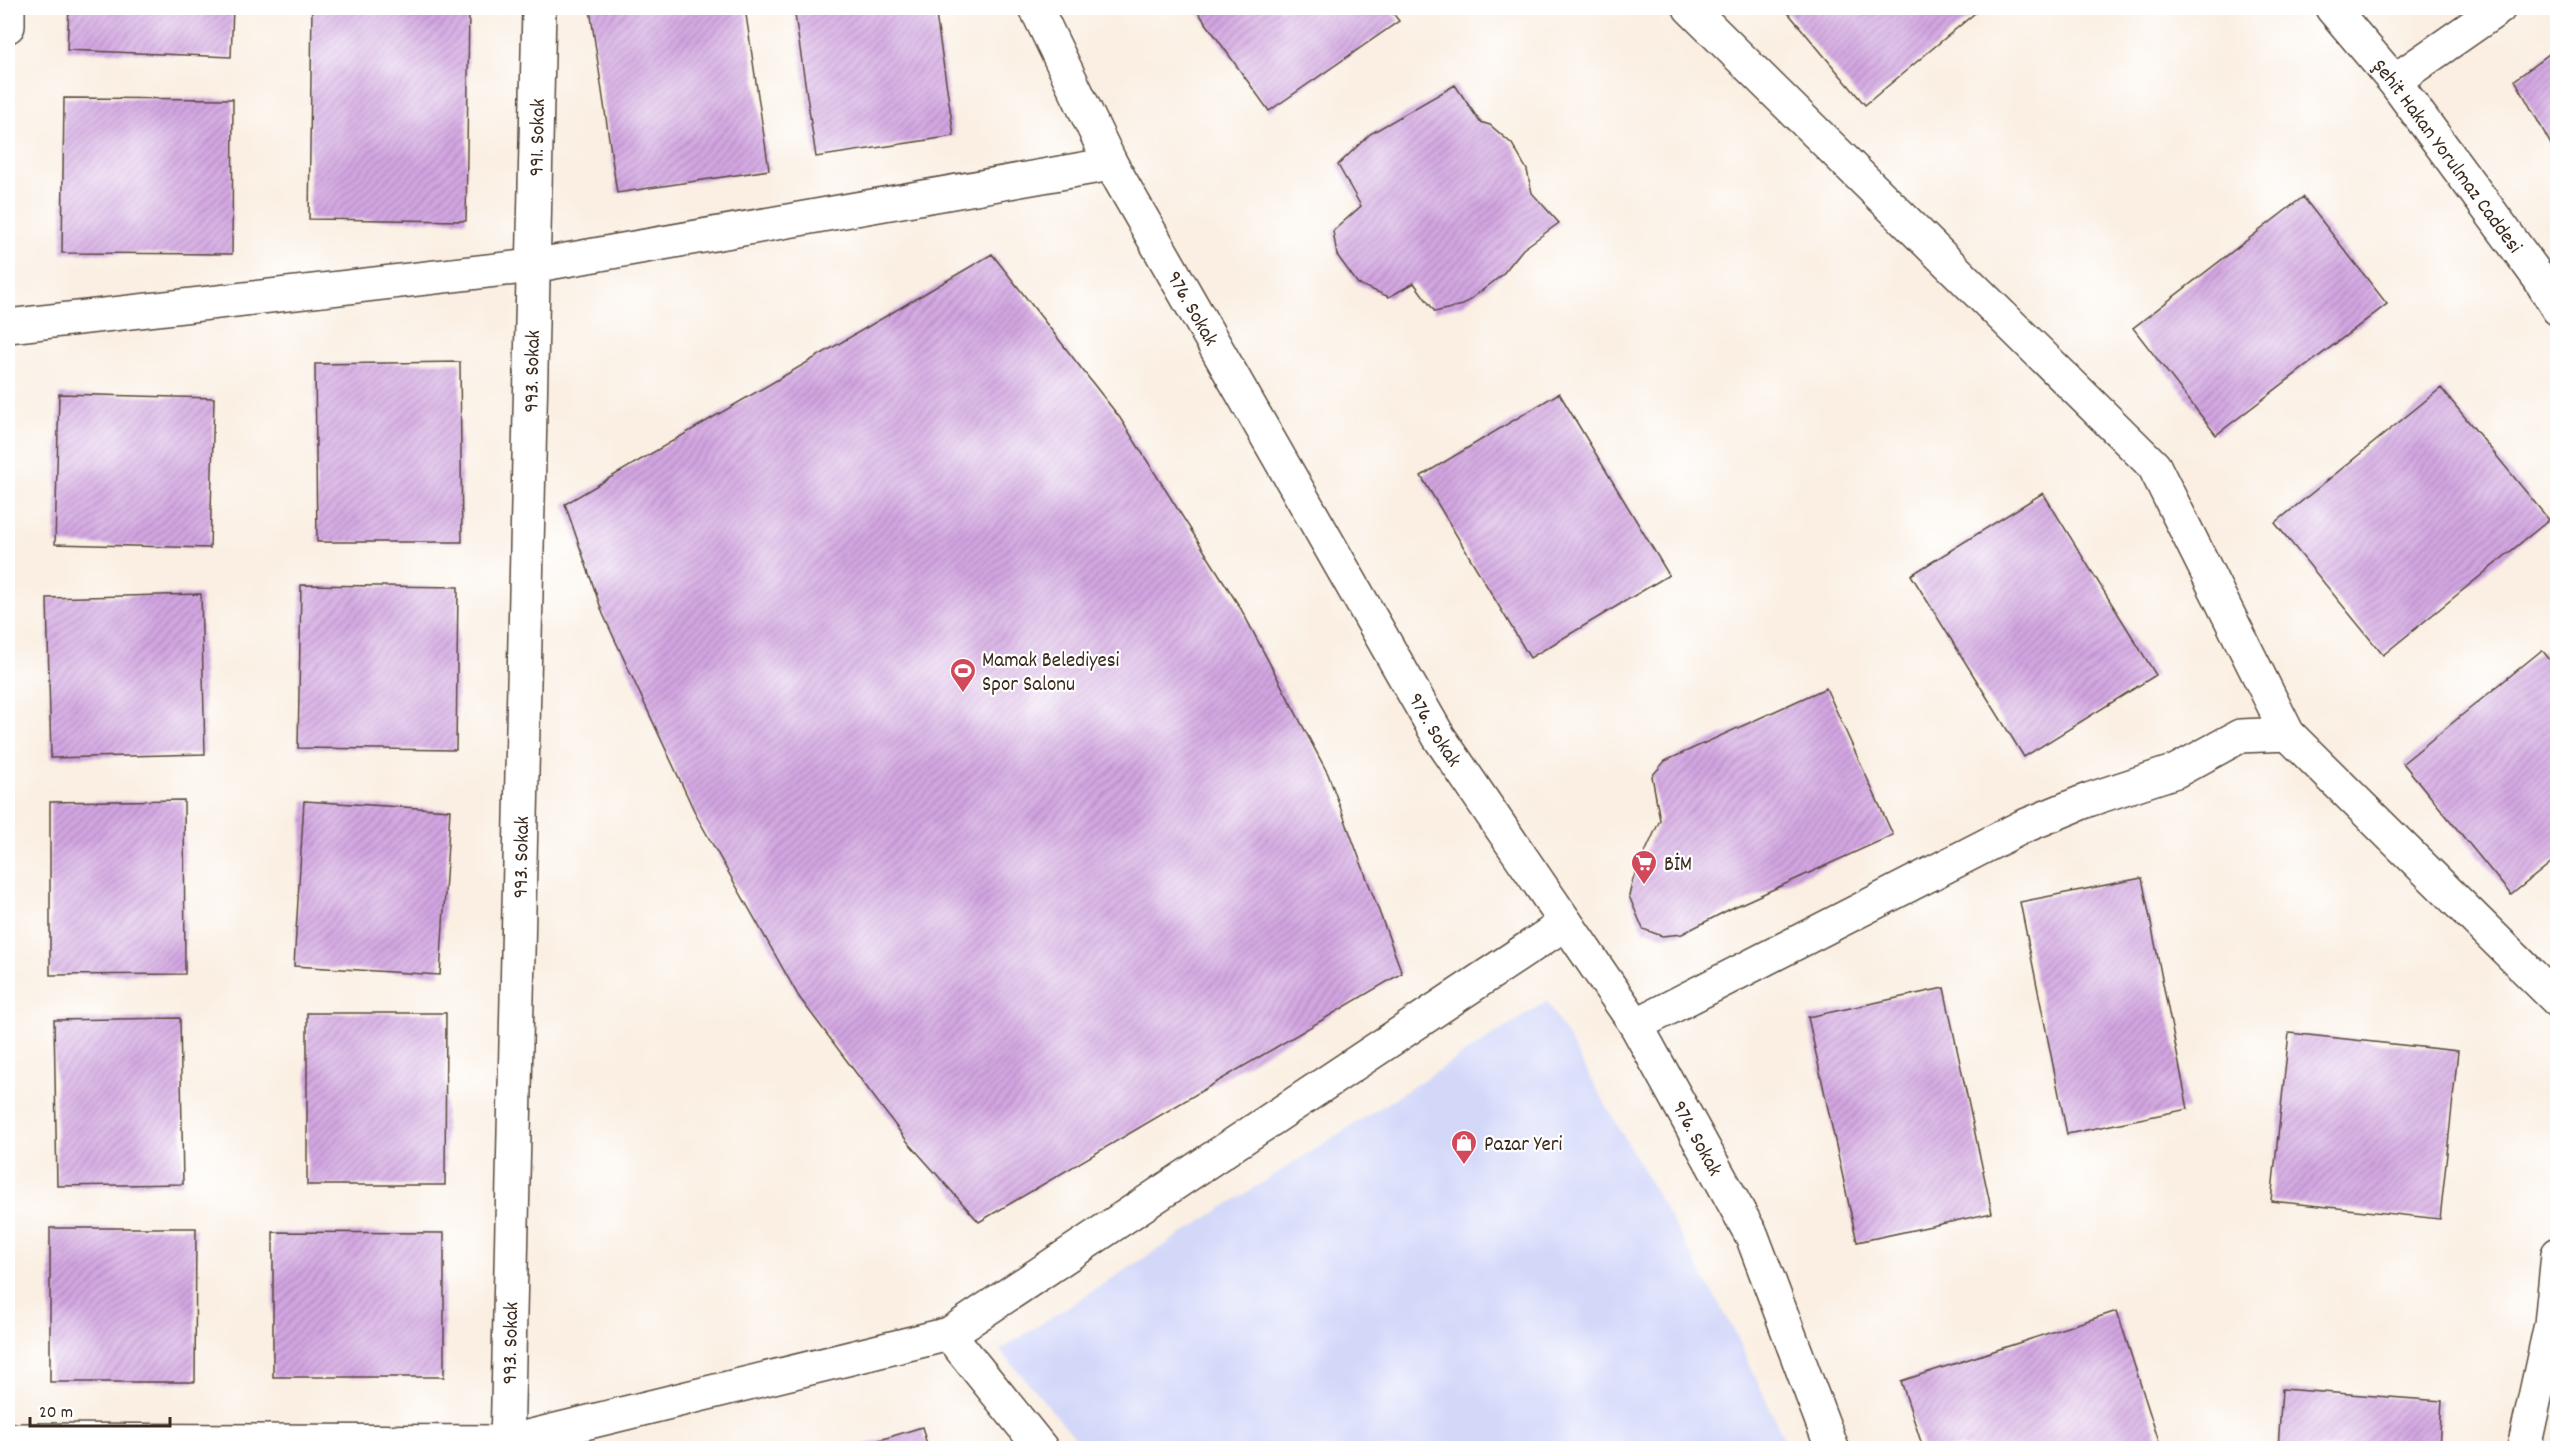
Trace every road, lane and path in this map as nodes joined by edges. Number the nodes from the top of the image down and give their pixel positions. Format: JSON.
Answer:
{"nodes":[{"id":1,"x":8,"y":8,"type":"edge"},
{"id":2,"x":538,"y":8,"type":"edge"},
{"id":3,"x":1035,"y":8,"type":"edge"},
{"id":4,"x":1690,"y":8,"type":"edge"},
{"id":5,"x":2332,"y":8,"type":"edge"},
{"id":6,"x":2499,"y":8,"type":"edge"},
{"id":7,"x":8,"y":26,"type":"edge"},
{"id":8,"x":2394,"y":81,"type":"junction"},
{"id":9,"x":1111,"y":164,"type":"junction"},
{"id":10,"x":532,"y":266,"type":"junction"},
{"id":11,"x":2558,"y":309,"type":"edge"},
{"id":12,"x":8,"y":326,"type":"edge"},
{"id":13,"x":2288,"y":734,"type":"junction"},
{"id":14,"x":1566,"y":923,"type":"junction"},
{"id":15,"x":2558,"y":1001,"type":"edge"},
{"id":16,"x":1636,"y":1025,"type":"junction"},
{"id":17,"x":2558,"y":1254,"type":"edge"},
{"id":18,"x":949,"y":1334,"type":"junction"},
{"id":19,"x":8,"y":1440,"type":"edge"},
{"id":20,"x":507,"y":1445,"type":"edge"},
{"id":21,"x":1041,"y":1449,"type":"edge"},
{"id":22,"x":1832,"y":1449,"type":"edge"},
{"id":23,"x":2524,"y":1449,"type":"edge"}],
"edges":[{"from":1,"to":7,"type":"street"},
{"from":2,"to":10,"type":"street","name":"991. Sokak"},
{"from":3,"to":9,"type":"street","name":"976. Sokak"},
{"from":4,"to":13,"type":"street"},
{"from":5,"to":8,"type":"street","name":"Şehit Hakan Yorulmaz Caddesi"},
{"from":6,"to":8,"type":"street"},
{"from":8,"to":11,"type":"street","name":"Şehit Hakan Yorulmaz Caddesi"},
{"from":9,"to":10,"type":"street"},
{"from":9,"to":14,"type":"street","name":"976. Sokak"},
{"from":10,"to":12,"type":"street"},
{"from":10,"to":20,"type":"street","name":"993. Sokak"},
{"from":13,"to":15,"type":"street"},
{"from":13,"to":16,"type":"street"},
{"from":14,"to":16,"type":"street","name":"976. Sokak"},
{"from":14,"to":18,"type":"street"},
{"from":16,"to":22,"type":"street","name":"976. Sokak"},
{"from":17,"to":23,"type":"street"},
{"from":18,"to":20,"type":"street"},
{"from":18,"to":21,"type":"street"},
{"from":19,"to":20,"type":"street"}]}
